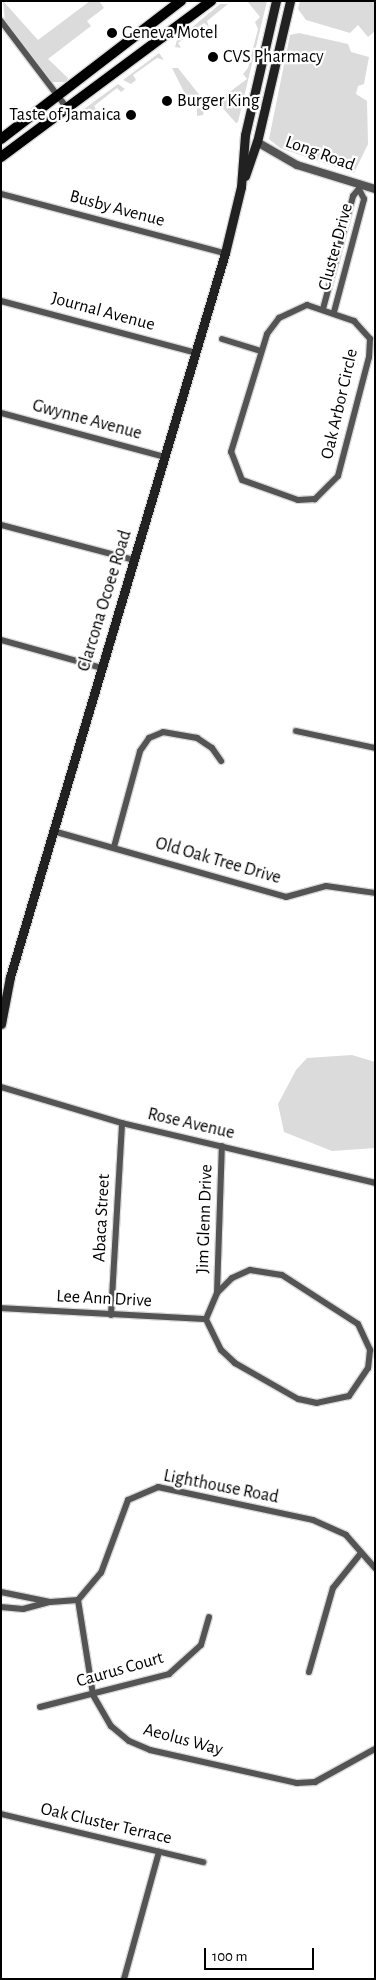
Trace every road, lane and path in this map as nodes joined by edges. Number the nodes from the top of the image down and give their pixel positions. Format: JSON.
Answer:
{"nodes":[{"id":1,"x":181,"y":1,"type":"edge"},
{"id":2,"x":210,"y":1,"type":"edge"},
{"id":3,"x":276,"y":1,"type":"edge"},
{"id":4,"x":290,"y":1,"type":"edge"},
{"id":5,"x":1,"y":22,"type":"edge"},
{"id":6,"x":258,"y":81,"type":"junction"},
{"id":7,"x":58,"y":97,"type":"junction"},
{"id":8,"x":67,"y":108,"type":"junction"},
{"id":9,"x":1,"y":139,"type":"edge"},
{"id":10,"x":257,"y":142,"type":"junction"},
{"id":11,"x":1,"y":157,"type":"edge"},
{"id":12,"x":240,"y":188,"type":"junction"},
{"id":13,"x":361,"y":188,"type":"junction"},
{"id":14,"x":375,"y":189,"type":"edge"},
{"id":15,"x":1,"y":194,"type":"edge"},
{"id":16,"x":225,"y":253,"type":"junction"},
{"id":17,"x":1,"y":301,"type":"edge"},
{"id":18,"x":323,"y":308,"type":"junction"},
{"id":19,"x":334,"y":312,"type":"junction"},
{"id":20,"x":222,"y":339,"type":"dead end"},
{"id":21,"x":261,"y":351,"type":"junction"},
{"id":22,"x":196,"y":353,"type":"junction"},
{"id":23,"x":1,"y":413,"type":"edge"},
{"id":24,"x":165,"y":457,"type":"junction"},
{"id":25,"x":1,"y":525,"type":"edge"},
{"id":26,"x":134,"y":560,"type":"junction"},
{"id":27,"x":1,"y":640,"type":"edge"},
{"id":28,"x":102,"y":668,"type":"junction"},
{"id":29,"x":296,"y":731,"type":"dead end"},
{"id":30,"x":375,"y":748,"type":"edge"},
{"id":31,"x":220,"y":761,"type":"dead end"},
{"id":32,"x":53,"y":831,"type":"junction"},
{"id":33,"x":114,"y":847,"type":"junction"},
{"id":34,"x":375,"y":892,"type":"edge"},
{"id":35,"x":1,"y":1024,"type":"edge"},
{"id":36,"x":1,"y":1088,"type":"edge"},
{"id":37,"x":122,"y":1123,"type":"junction"},
{"id":38,"x":222,"y":1146,"type":"junction"},
{"id":39,"x":375,"y":1183,"type":"edge"},
{"id":40,"x":217,"y":1293,"type":"junction"},
{"id":41,"x":1,"y":1308,"type":"edge"},
{"id":42,"x":111,"y":1315,"type":"junction"},
{"id":43,"x":206,"y":1318,"type":"junction"},
{"id":44,"x":372,"y":1369,"type":"edge"},
{"id":45,"x":361,"y":1553,"type":"junction"},
{"id":46,"x":375,"y":1568,"type":"edge"},
{"id":47,"x":1,"y":1592,"type":"edge"},
{"id":48,"x":78,"y":1600,"type":"junction"},
{"id":49,"x":50,"y":1602,"type":"junction"},
{"id":50,"x":1,"y":1607,"type":"edge"},
{"id":51,"x":209,"y":1617,"type":"dead end"},
{"id":52,"x":309,"y":1672,"type":"dead end"},
{"id":53,"x":93,"y":1695,"type":"junction"},
{"id":54,"x":40,"y":1707,"type":"dead end"},
{"id":55,"x":375,"y":1749,"type":"edge"},
{"id":56,"x":1,"y":1814,"type":"edge"},
{"id":57,"x":159,"y":1852,"type":"junction"},
{"id":58,"x":203,"y":1862,"type":"dead end"},
{"id":59,"x":124,"y":1979,"type":"edge"}],
"edges":[{"from":1,"to":7,"type":"main road"},
{"from":2,"to":8,"type":"main road"},
{"from":3,"to":6,"type":"main road","name":"Clarcona Ocoee Road"},
{"from":4,"to":10,"type":"main road","name":"Clarcona Ocoee Road"},
{"from":5,"to":7,"type":"street"},
{"from":6,"to":10,"type":"main road"},
{"from":6,"to":12,"type":"main road","name":"Clarcona Ocoee Road"},
{"from":7,"to":8,"type":"street"},
{"from":7,"to":9,"type":"main road"},
{"from":8,"to":11,"type":"main road"},
{"from":10,"to":12,"type":"main road","name":"Clarcona Ocoee Road"},
{"from":10,"to":13,"type":"street","name":"Long Road"},
{"from":12,"to":16,"type":"main road","name":"Clarcona Ocoee Road"},
{"from":13,"to":14,"type":"street","name":"Long Road"},
{"from":13,"to":18,"type":"street","name":"Cluster Drive"},
{"from":13,"to":19,"type":"street","name":"Cluster Drive"},
{"from":15,"to":16,"type":"street","name":"Busby Avenue"},
{"from":16,"to":22,"type":"main road","name":"Clarcona Ocoee Road"},
{"from":17,"to":22,"type":"street","name":"Journal Avenue"},
{"from":18,"to":19,"type":"street","name":"Oak Arbor Circle"},
{"from":18,"to":21,"type":"street","name":"Oak Arbor Circle"},
{"from":19,"to":21,"type":"street","name":"Oak Arbor Circle"},
{"from":20,"to":21,"type":"street"},
{"from":22,"to":24,"type":"main road","name":"Clarcona Ocoee Road"},
{"from":23,"to":24,"type":"street","name":"Gwynne Avenue"},
{"from":24,"to":26,"type":"main road","name":"Clarcona Ocoee Road"},
{"from":25,"to":26,"type":"street"},
{"from":26,"to":28,"type":"main road","name":"Clarcona Ocoee Road"},
{"from":27,"to":28,"type":"street"},
{"from":28,"to":32,"type":"main road","name":"Clarcona Ocoee Road"},
{"from":29,"to":30,"type":"street"},
{"from":31,"to":33,"type":"street"},
{"from":32,"to":33,"type":"street","name":"Old Oak Tree Drive"},
{"from":32,"to":35,"type":"main road","name":"Clarcona Ocoee Road"},
{"from":33,"to":34,"type":"street","name":"Old Oak Tree Drive"},
{"from":36,"to":37,"type":"street","name":"Rose Avenue"},
{"from":37,"to":38,"type":"street","name":"Rose Avenue"},
{"from":37,"to":42,"type":"street","name":"Abaca Street"},
{"from":38,"to":39,"type":"street","name":"Rose Avenue"},
{"from":38,"to":40,"type":"street","name":"Jim Glenn Drive"},
{"from":40,"to":43,"type":"street"},
{"from":40,"to":44,"type":"street"},
{"from":41,"to":42,"type":"street","name":"Lee Ann Drive"},
{"from":42,"to":43,"type":"street","name":"Lee Ann Drive"},
{"from":43,"to":44,"type":"street"},
{"from":45,"to":46,"type":"street","name":"Lighthouse Road"},
{"from":45,"to":48,"type":"street","name":"Lighthouse Road"},
{"from":45,"to":52,"type":"street"},
{"from":47,"to":49,"type":"street"},
{"from":48,"to":49,"type":"street"},
{"from":48,"to":53,"type":"street","name":"Aeolus Way"},
{"from":49,"to":50,"type":"street"},
{"from":51,"to":53,"type":"street","name":"Caurus Court"},
{"from":53,"to":54,"type":"street","name":"Caurus Court"},
{"from":53,"to":55,"type":"street","name":"Aeolus Way"},
{"from":56,"to":57,"type":"street","name":"Oak Cluster Terrace"},
{"from":57,"to":58,"type":"street","name":"Oak Cluster Terrace"},
{"from":57,"to":59,"type":"street"}]}
